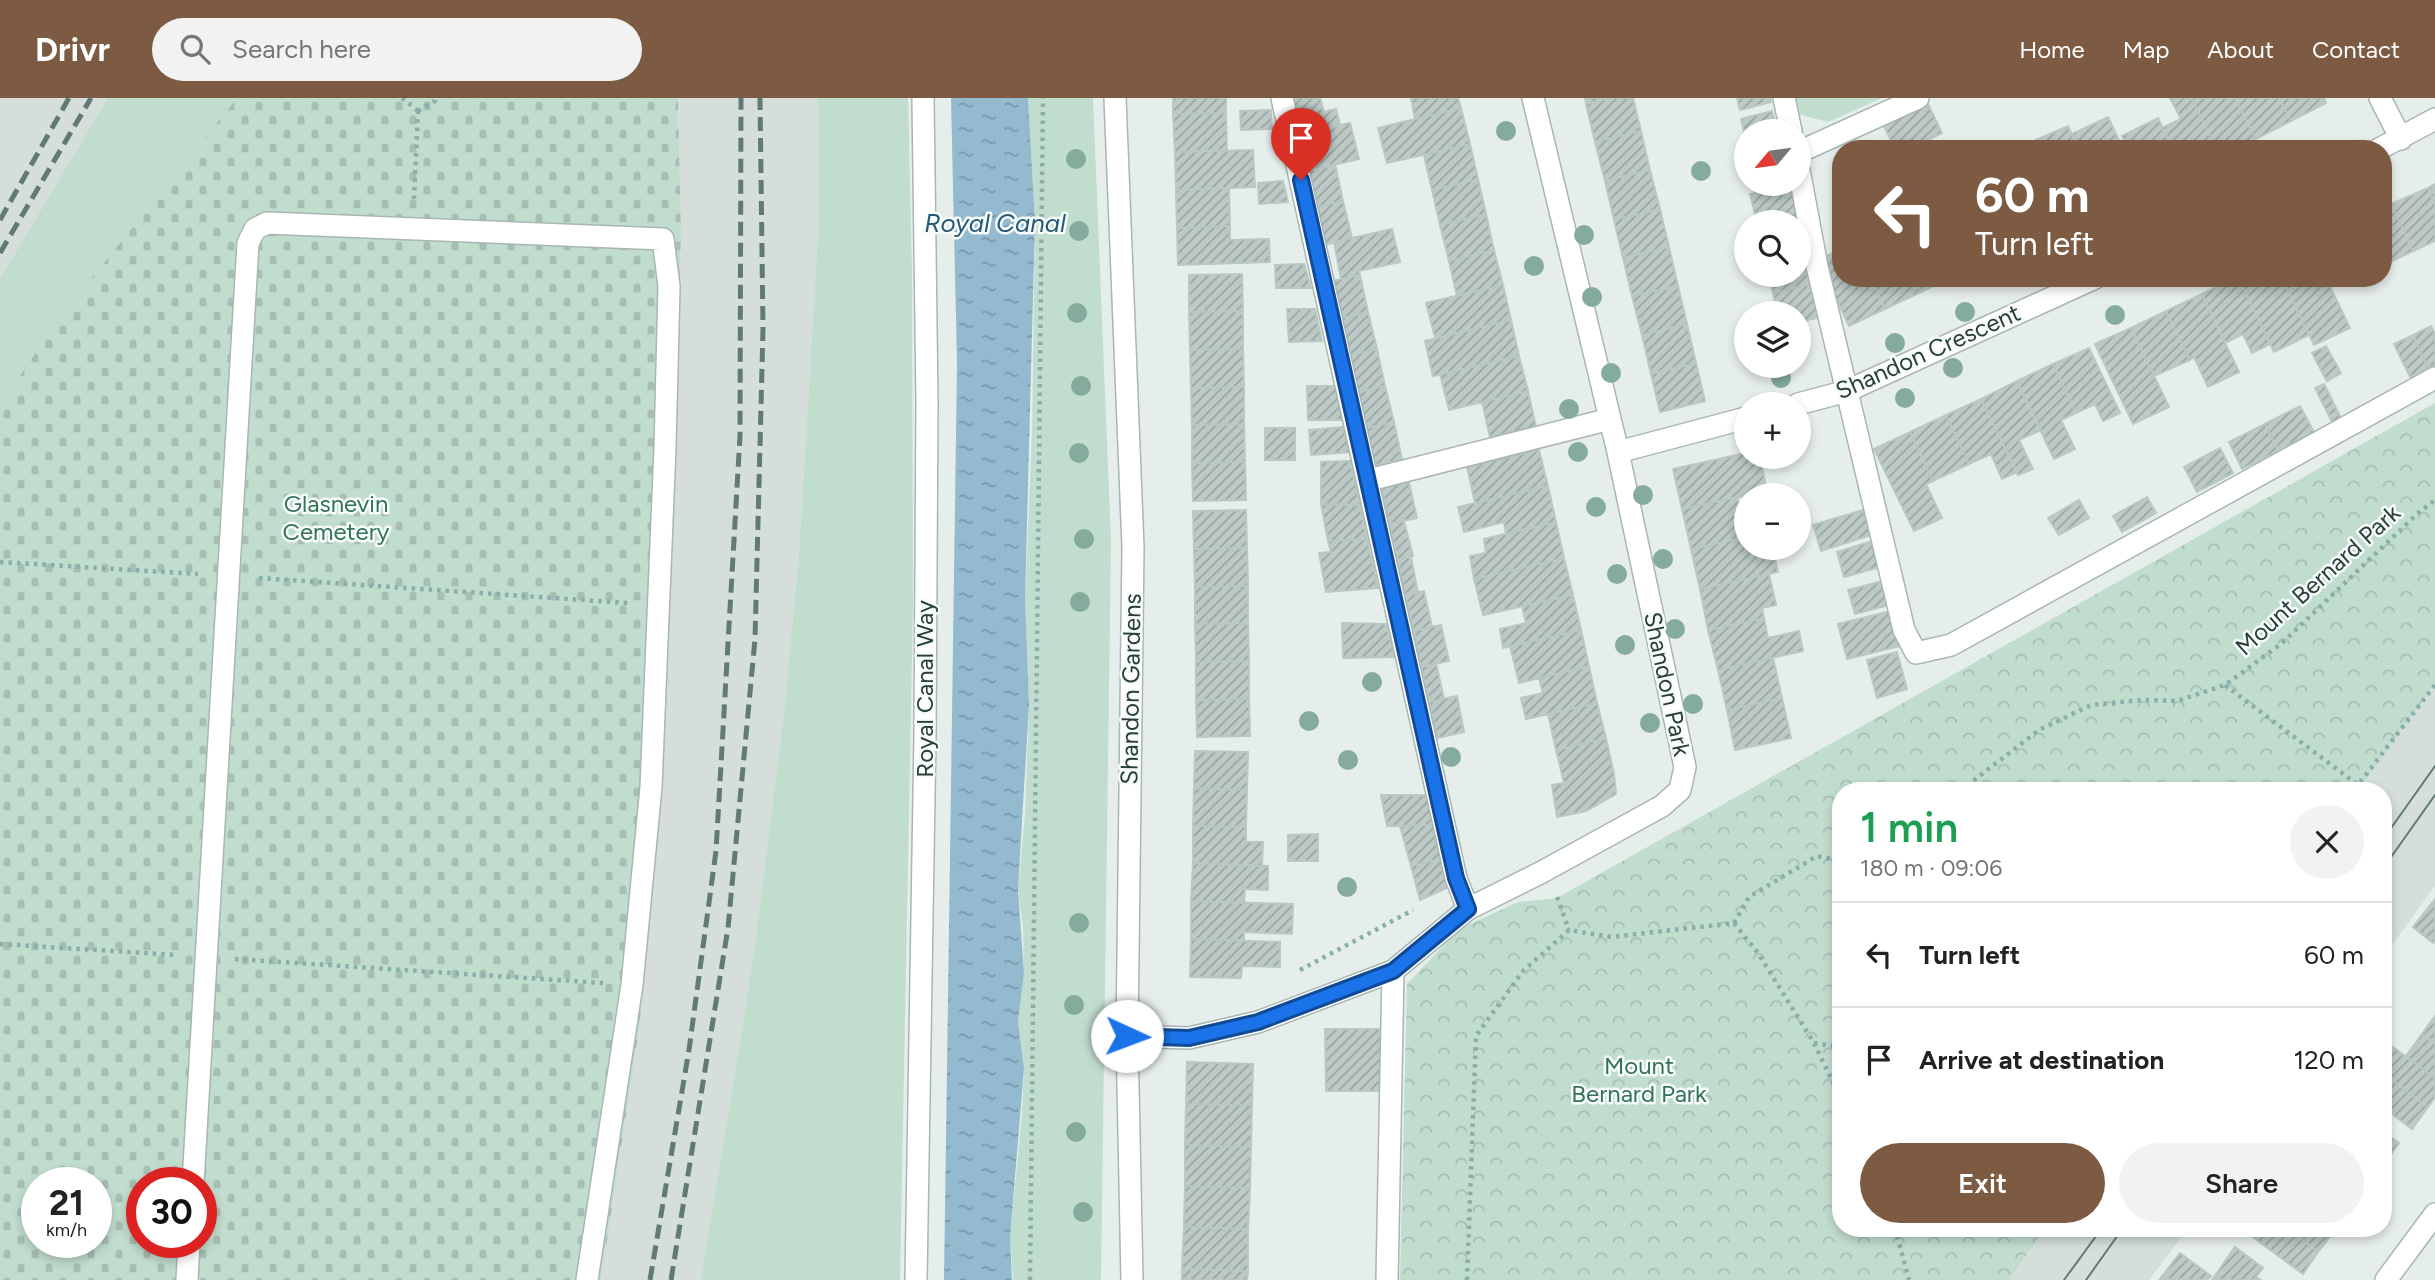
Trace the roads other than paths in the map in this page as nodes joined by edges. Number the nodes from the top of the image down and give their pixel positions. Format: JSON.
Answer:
{"nodes":[{"id":1,"x":923,"y":98,"type":"edge"},
{"id":2,"x":1115,"y":98,"type":"edge"},
{"id":3,"x":1282,"y":98,"type":"edge"},
{"id":4,"x":1533,"y":98,"type":"edge"},
{"id":5,"x":1784,"y":98,"type":"edge"},
{"id":6,"x":1918,"y":98,"type":"edge"},
{"id":7,"x":2380,"y":98,"type":"edge"},
{"id":8,"x":1788,"y":119,"type":"edge"},
{"id":9,"x":2435,"y":119,"type":"edge"},
{"id":10,"x":2401,"y":139,"type":"junction"},
{"id":11,"x":2392,"y":143,"type":"edge"},
{"id":12,"x":1811,"y":147,"type":"edge"},
{"id":13,"x":1804,"y":196,"type":"edge"},
{"id":14,"x":2075,"y":287,"type":"edge"},
{"id":15,"x":2435,"y":378,"type":"edge"},
{"id":16,"x":1847,"y":391,"type":"junction"},
{"id":17,"x":1811,"y":401,"type":"edge"},
{"id":18,"x":1610,"y":419,"type":"junction"},
{"id":19,"x":1734,"y":421,"type":"edge"},
{"id":20,"x":1618,"y":452,"type":"junction"},
{"id":21,"x":1369,"y":480,"type":"junction"},
{"id":22,"x":1468,"y":909,"type":"junction"},
{"id":23,"x":1393,"y":971,"type":"junction"},
{"id":24,"x":1127,"y":1036,"type":"junction"},
{"id":25,"x":194,"y":1167,"type":"edge"},
{"id":26,"x":2435,"y":1214,"type":"edge"},
{"id":27,"x":188,"y":1258,"type":"edge"},
{"id":28,"x":2394,"y":1276,"type":"edge"},
{"id":29,"x":187,"y":1280,"type":"edge"},
{"id":30,"x":587,"y":1280,"type":"edge"},
{"id":31,"x":916,"y":1280,"type":"edge"},
{"id":32,"x":1132,"y":1280,"type":"edge"},
{"id":33,"x":1387,"y":1280,"type":"edge"}],
"edges":[{"from":1,"to":31,"type":"street","name":"Royal Canal Way"},
{"from":2,"to":24,"type":"street","name":"Shandon Gardens"},
{"from":3,"to":21,"type":"street"},
{"from":4,"to":18,"type":"street","name":"Shandon Park"},
{"from":5,"to":8,"type":"street"},
{"from":6,"to":12,"type":"street"},
{"from":7,"to":10,"type":"street"},
{"from":9,"to":10,"type":"street"},
{"from":10,"to":11,"type":"street"},
{"from":13,"to":16,"type":"street"},
{"from":14,"to":16,"type":"street","name":"Shandon Crescent"},
{"from":15,"to":16,"type":"street"},
{"from":16,"to":17,"type":"street","name":"Shandon Crescent"},
{"from":18,"to":20,"type":"street","name":"Shandon Park"},
{"from":18,"to":21,"type":"street"},
{"from":19,"to":20,"type":"street"},
{"from":20,"to":22,"type":"street","name":"Shandon Park"},
{"from":21,"to":22,"type":"street"},
{"from":22,"to":23,"type":"street","name":"Shandon Park"},
{"from":23,"to":24,"type":"street","name":"Shandon Park"},
{"from":23,"to":33,"type":"street"},
{"from":24,"to":32,"type":"street","name":"Shandon Gardens"},
{"from":25,"to":30,"type":"street"},
{"from":26,"to":28,"type":"street"},
{"from":27,"to":29,"type":"street"}]}
